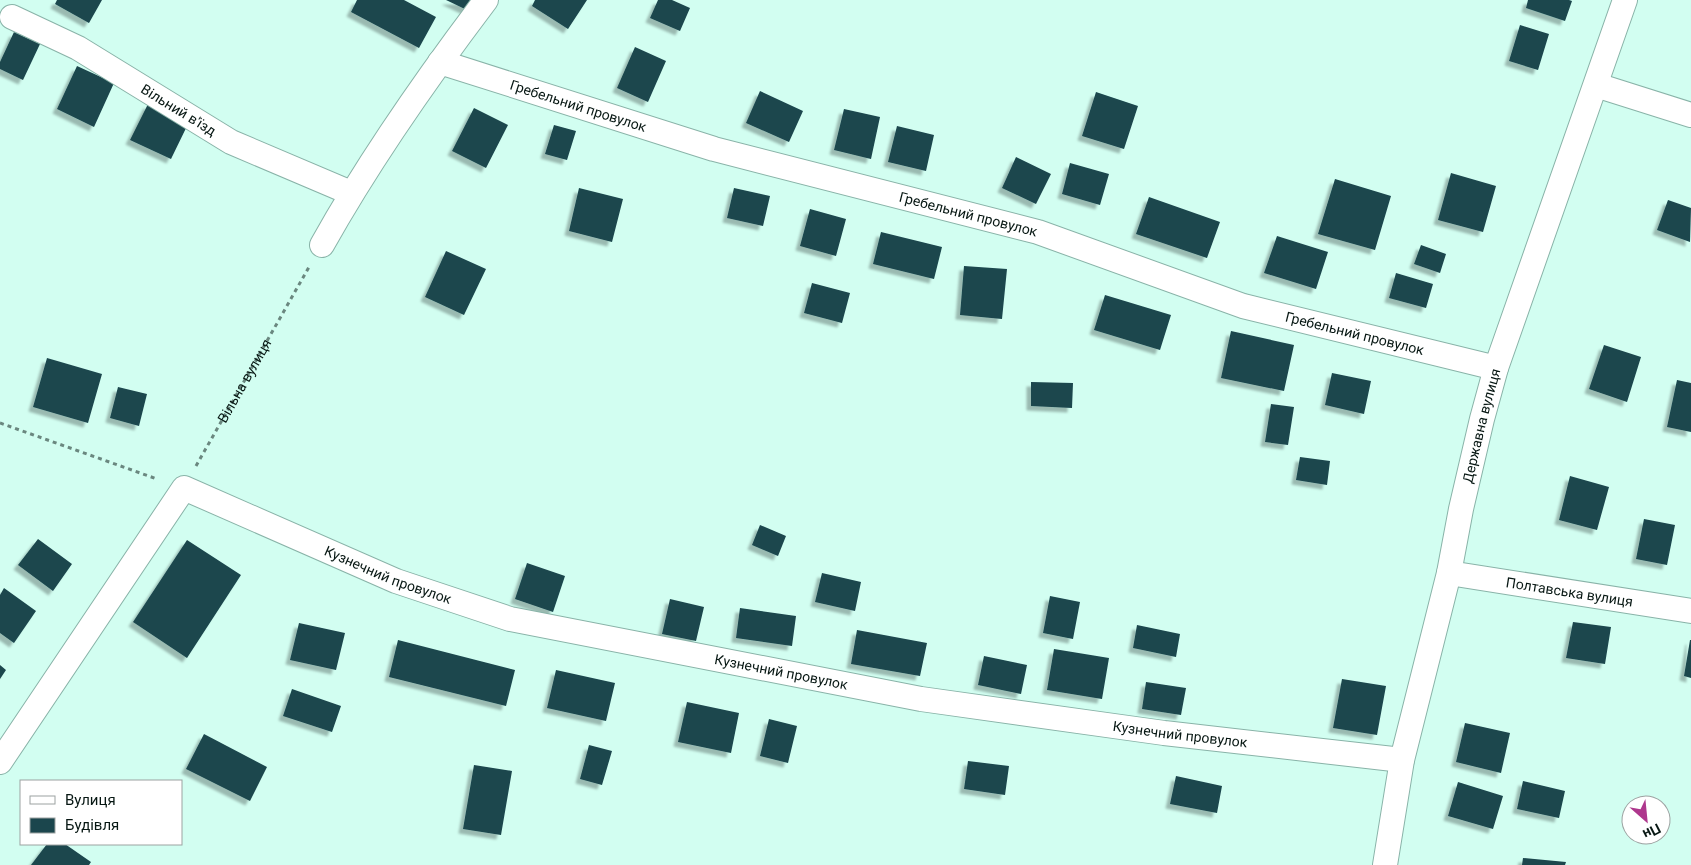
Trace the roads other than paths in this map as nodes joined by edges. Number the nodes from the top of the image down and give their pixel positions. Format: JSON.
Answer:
{"nodes":[{"id":1,"x":486,"y":0,"type":"edge"},
{"id":2,"x":1625,"y":0,"type":"edge"},
{"id":3,"x":12,"y":17,"type":"dead end"},
{"id":4,"x":440,"y":62,"type":"junction"},
{"id":5,"x":1596,"y":85,"type":"junction"},
{"id":6,"x":1691,"y":115,"type":"edge"},
{"id":7,"x":351,"y":193,"type":"junction"},
{"id":8,"x":322,"y":245,"type":"road end"},
{"id":9,"x":1496,"y":368,"type":"junction"},
{"id":10,"x":1449,"y":573,"type":"junction"},
{"id":11,"x":1691,"y":611,"type":"edge"},
{"id":12,"x":1402,"y":760,"type":"junction"},
{"id":13,"x":0,"y":762,"type":"edge"},
{"id":14,"x":1386,"y":865,"type":"edge"}],
"edges":[{"from":1,"to":4,"type":"street"},
{"from":2,"to":5,"type":"street","name":"Державна вулиця"},
{"from":3,"to":7,"type":"street","name":"Вільний в'їзд"},
{"from":4,"to":7,"type":"street"},
{"from":4,"to":9,"type":"street","name":"Гребельний провулок"},
{"from":5,"to":6,"type":"street"},
{"from":5,"to":9,"type":"street","name":"Державна вулиця"},
{"from":7,"to":8,"type":"street"},
{"from":9,"to":10,"type":"street","name":"Державна вулиця"},
{"from":10,"to":11,"type":"street","name":"Полтавська вулиця"},
{"from":10,"to":12,"type":"street","name":"Державна вулиця"},
{"from":12,"to":13,"type":"street","name":"Кузнечний провулок"},
{"from":12,"to":14,"type":"street","name":"Державна вулиця"}]}
